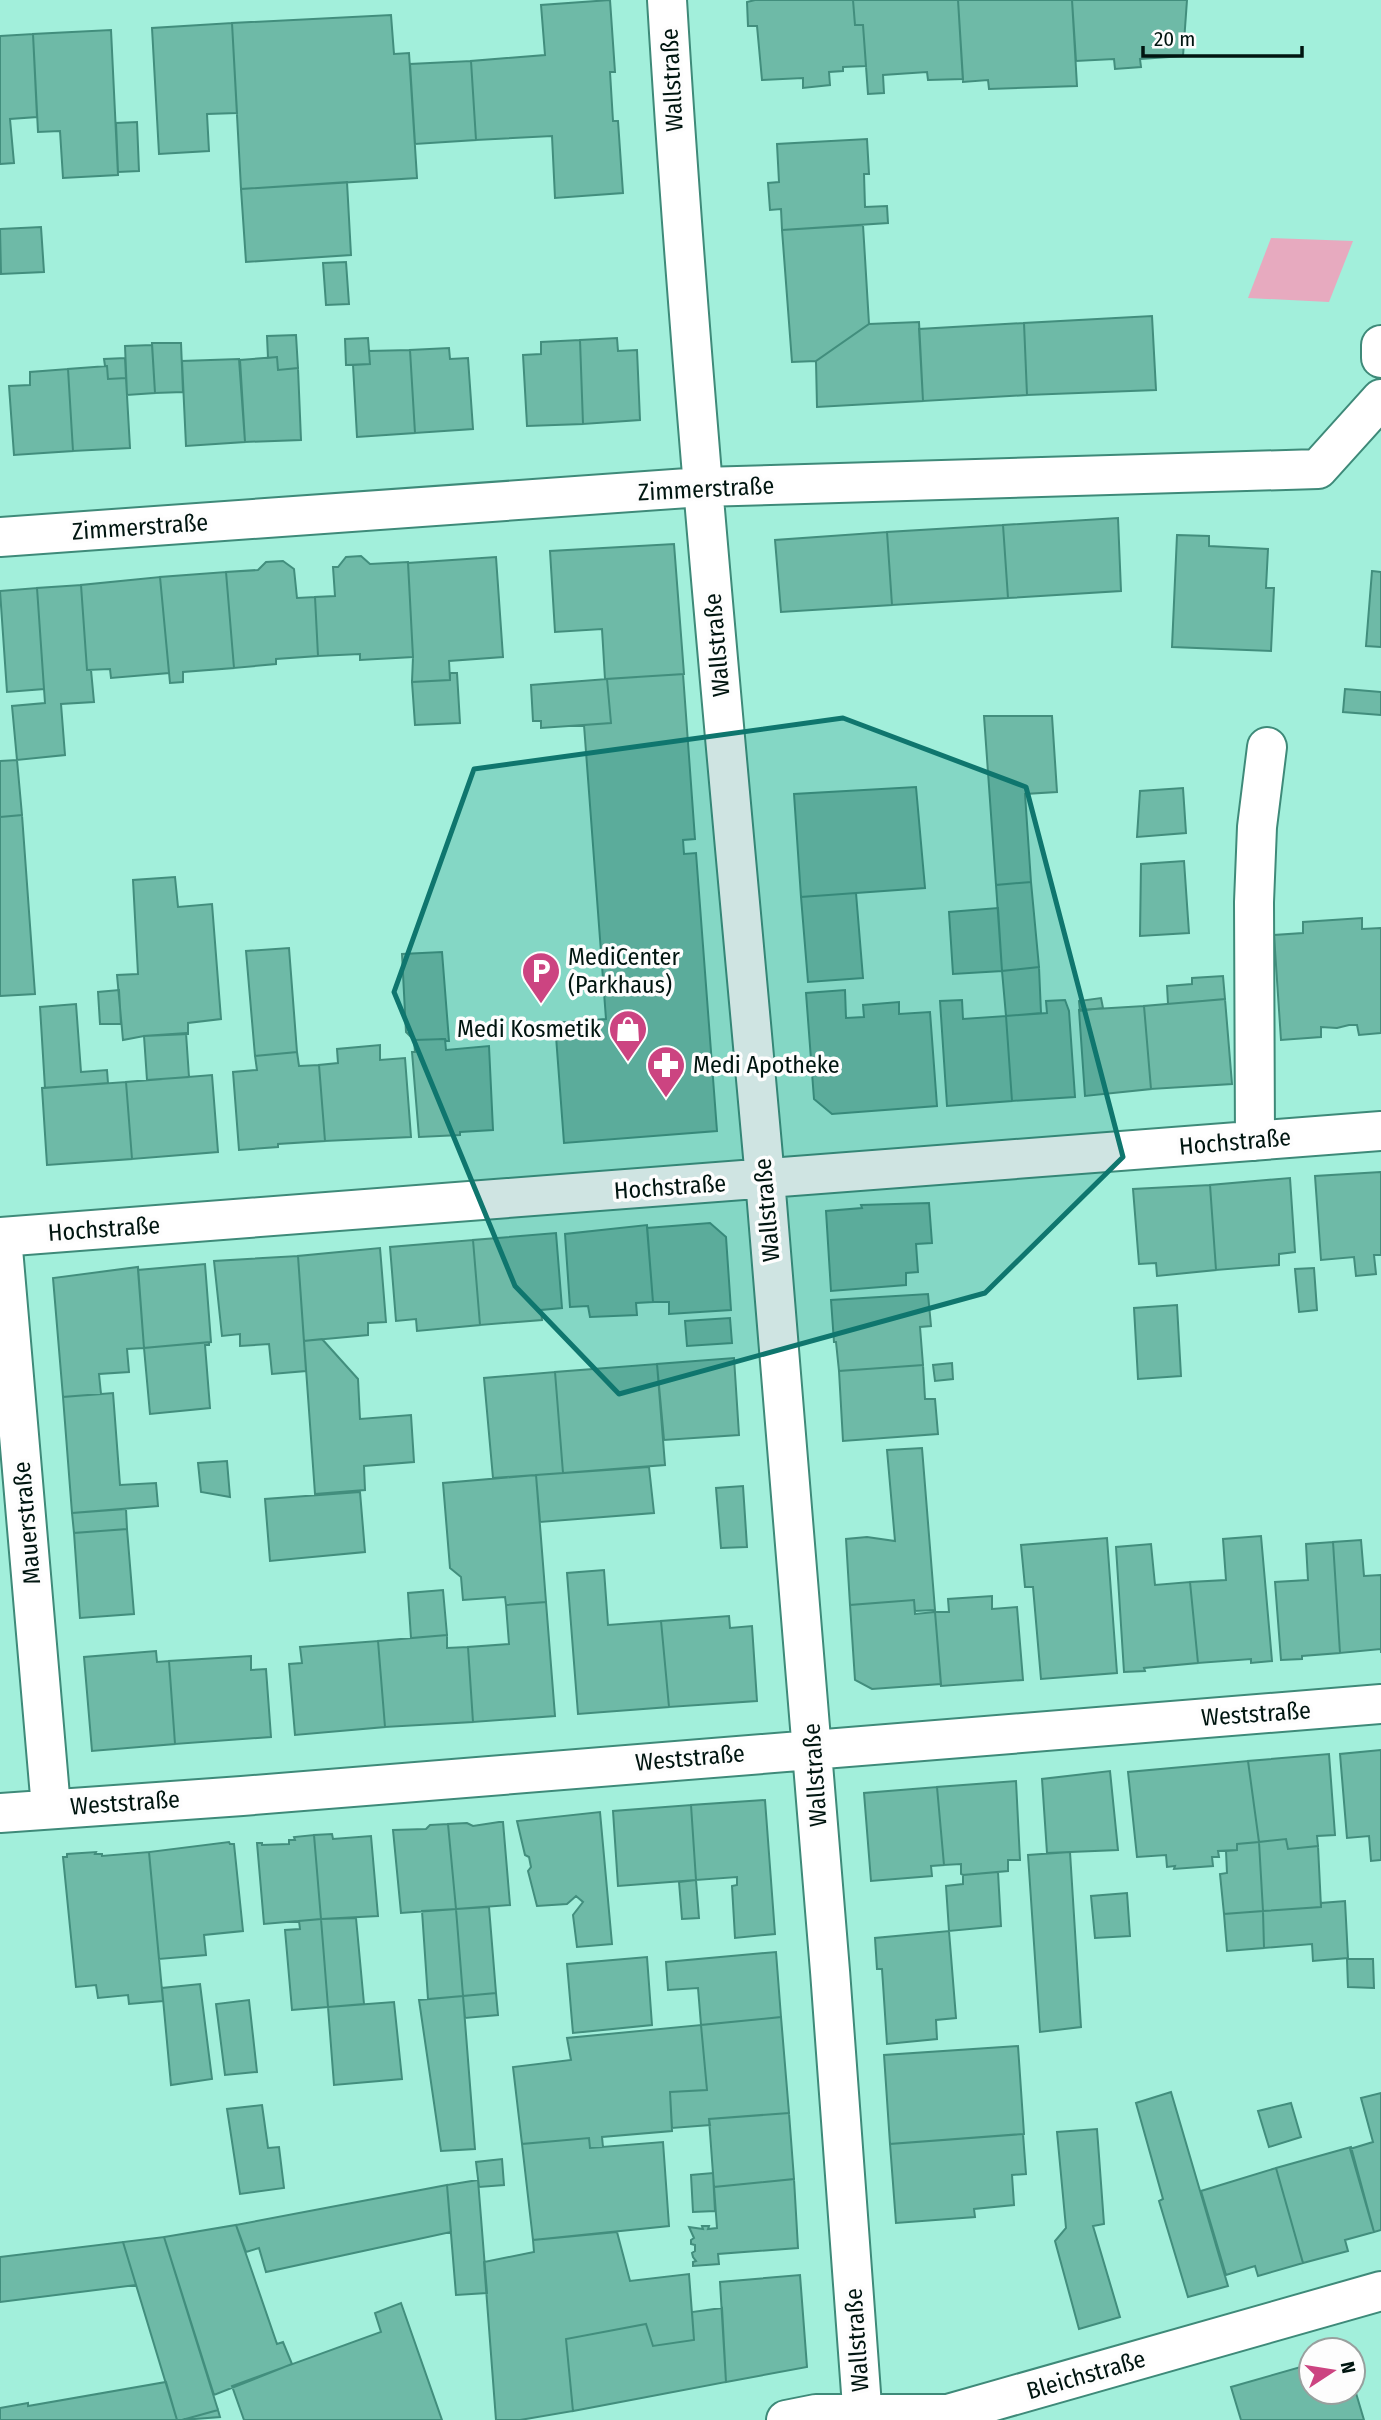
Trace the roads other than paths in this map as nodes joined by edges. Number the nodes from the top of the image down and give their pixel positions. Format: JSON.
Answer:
{"nodes":[{"id":1,"x":667,"y":0,"type":"edge"},
{"id":2,"x":1381,"y":345,"type":"edge"},
{"id":3,"x":1381,"y":358,"type":"edge"},
{"id":4,"x":1381,"y":399,"type":"edge"},
{"id":5,"x":702,"y":487,"type":"junction"},
{"id":6,"x":0,"y":537,"type":"edge"},
{"id":7,"x":1267,"y":747,"type":"dead end"},
{"id":8,"x":1381,"y":1131,"type":"edge"},
{"id":9,"x":1255,"y":1141,"type":"junction"},
{"id":10,"x":765,"y":1180,"type":"junction"},
{"id":11,"x":1,"y":1237,"type":"edge"},
{"id":12,"x":1381,"y":1704,"type":"edge"},
{"id":13,"x":813,"y":1748,"type":"junction"},
{"id":14,"x":51,"y":1808,"type":"junction"},
{"id":15,"x":0,"y":1812,"type":"edge"},
{"id":16,"x":1381,"y":2291,"type":"edge"},
{"id":17,"x":863,"y":2418,"type":"edge"},
{"id":18,"x":786,"y":2420,"type":"edge"}],
"edges":[{"from":1,"to":5,"type":"street","name":"Wallstraße"},
{"from":2,"to":3,"type":"street"},
{"from":4,"to":5,"type":"street","name":"Zimmerstraße"},
{"from":5,"to":6,"type":"street","name":"Zimmerstraße"},
{"from":5,"to":10,"type":"street","name":"Wallstraße"},
{"from":7,"to":9,"type":"street"},
{"from":8,"to":9,"type":"street","name":"Hochstraße"},
{"from":9,"to":10,"type":"street","name":"Hochstraße"},
{"from":10,"to":11,"type":"street","name":"Hochstraße"},
{"from":10,"to":13,"type":"street","name":"Wallstraße"},
{"from":11,"to":14,"type":"street","name":"Mauerstraße"},
{"from":12,"to":13,"type":"street","name":"Weststraße"},
{"from":13,"to":14,"type":"street","name":"Weststraße"},
{"from":13,"to":17,"type":"street","name":"Wallstraße"},
{"from":14,"to":15,"type":"street","name":"Weststraße"},
{"from":16,"to":17,"type":"street","name":"Bleichstraße"},
{"from":17,"to":18,"type":"street","name":"Bleichstraße"}]}
